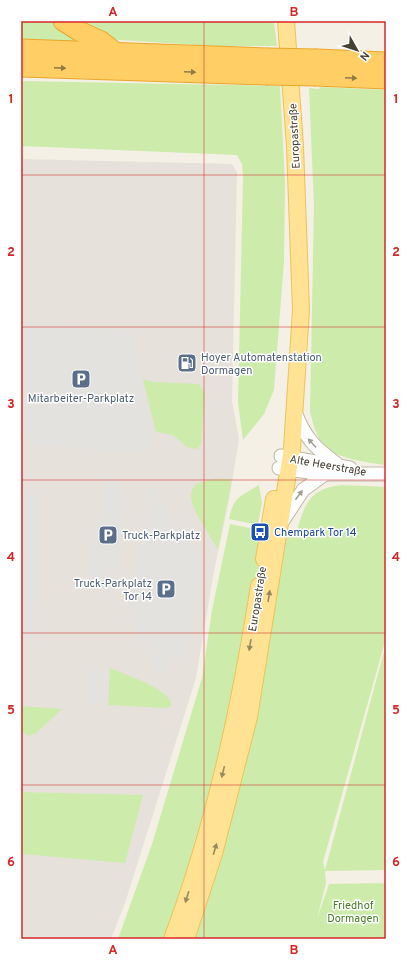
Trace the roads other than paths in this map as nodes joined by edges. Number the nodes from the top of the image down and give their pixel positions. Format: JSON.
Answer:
{"nodes":[{"id":1,"x":63,"y":21,"type":"edge"},
{"id":2,"x":286,"y":21,"type":"edge"},
{"id":3,"x":21,"y":49,"type":"edge"},
{"id":4,"x":115,"y":52,"type":"junction"},
{"id":5,"x":386,"y":62,"type":"edge"},
{"id":6,"x":21,"y":67,"type":"edge"},
{"id":7,"x":267,"y":67,"type":"junction"},
{"id":8,"x":316,"y":68,"type":"junction"},
{"id":9,"x":386,"y":79,"type":"edge"},
{"id":10,"x":297,"y":251,"type":"junction"},
{"id":11,"x":295,"y":412,"type":"junction"},
{"id":12,"x":285,"y":463,"type":"junction"},
{"id":13,"x":340,"y":466,"type":"junction"},
{"id":14,"x":325,"y":474,"type":"junction"},
{"id":15,"x":381,"y":474,"type":"edge"},
{"id":16,"x":281,"y":524,"type":"junction"},
{"id":17,"x":172,"y":939,"type":"edge"},
{"id":18,"x":186,"y":939,"type":"edge"}],
"edges":[{"from":1,"to":4,"type":"highway"},
{"from":2,"to":10,"type":"main road","name":"Europastraße"},
{"from":3,"to":4,"type":"highway"},
{"from":4,"to":7,"type":"highway"},
{"from":5,"to":8,"type":"highway"},
{"from":6,"to":7,"type":"highway","one_way":true},
{"from":7,"to":8,"type":"highway","bridge":true},
{"from":8,"to":9,"type":"highway","one_way":true},
{"from":10,"to":11,"type":"main road","name":"Europastraße"},
{"from":10,"to":12,"type":"main road","name":"Europastraße"},
{"from":11,"to":12,"type":"main road","name":"Europastraße"},
{"from":13,"to":11,"type":"street","one_way":true},
{"from":12,"to":13,"type":"street","name":"Alte Heerstraße"},
{"from":12,"to":14,"type":"street","name":"Alte Heerstraße"},
{"from":12,"to":16,"type":"main road","name":"Europastraße"},
{"from":12,"to":17,"type":"main road","name":"Europastraße","one_way":true},
{"from":13,"to":15,"type":"street","name":"Alte Heerstraße"},
{"from":14,"to":15,"type":"street","name":"Alte Heerstraße"},
{"from":16,"to":14,"type":"street","one_way":true},
{"from":18,"to":16,"type":"main road","name":"Europastraße","one_way":true}]}
